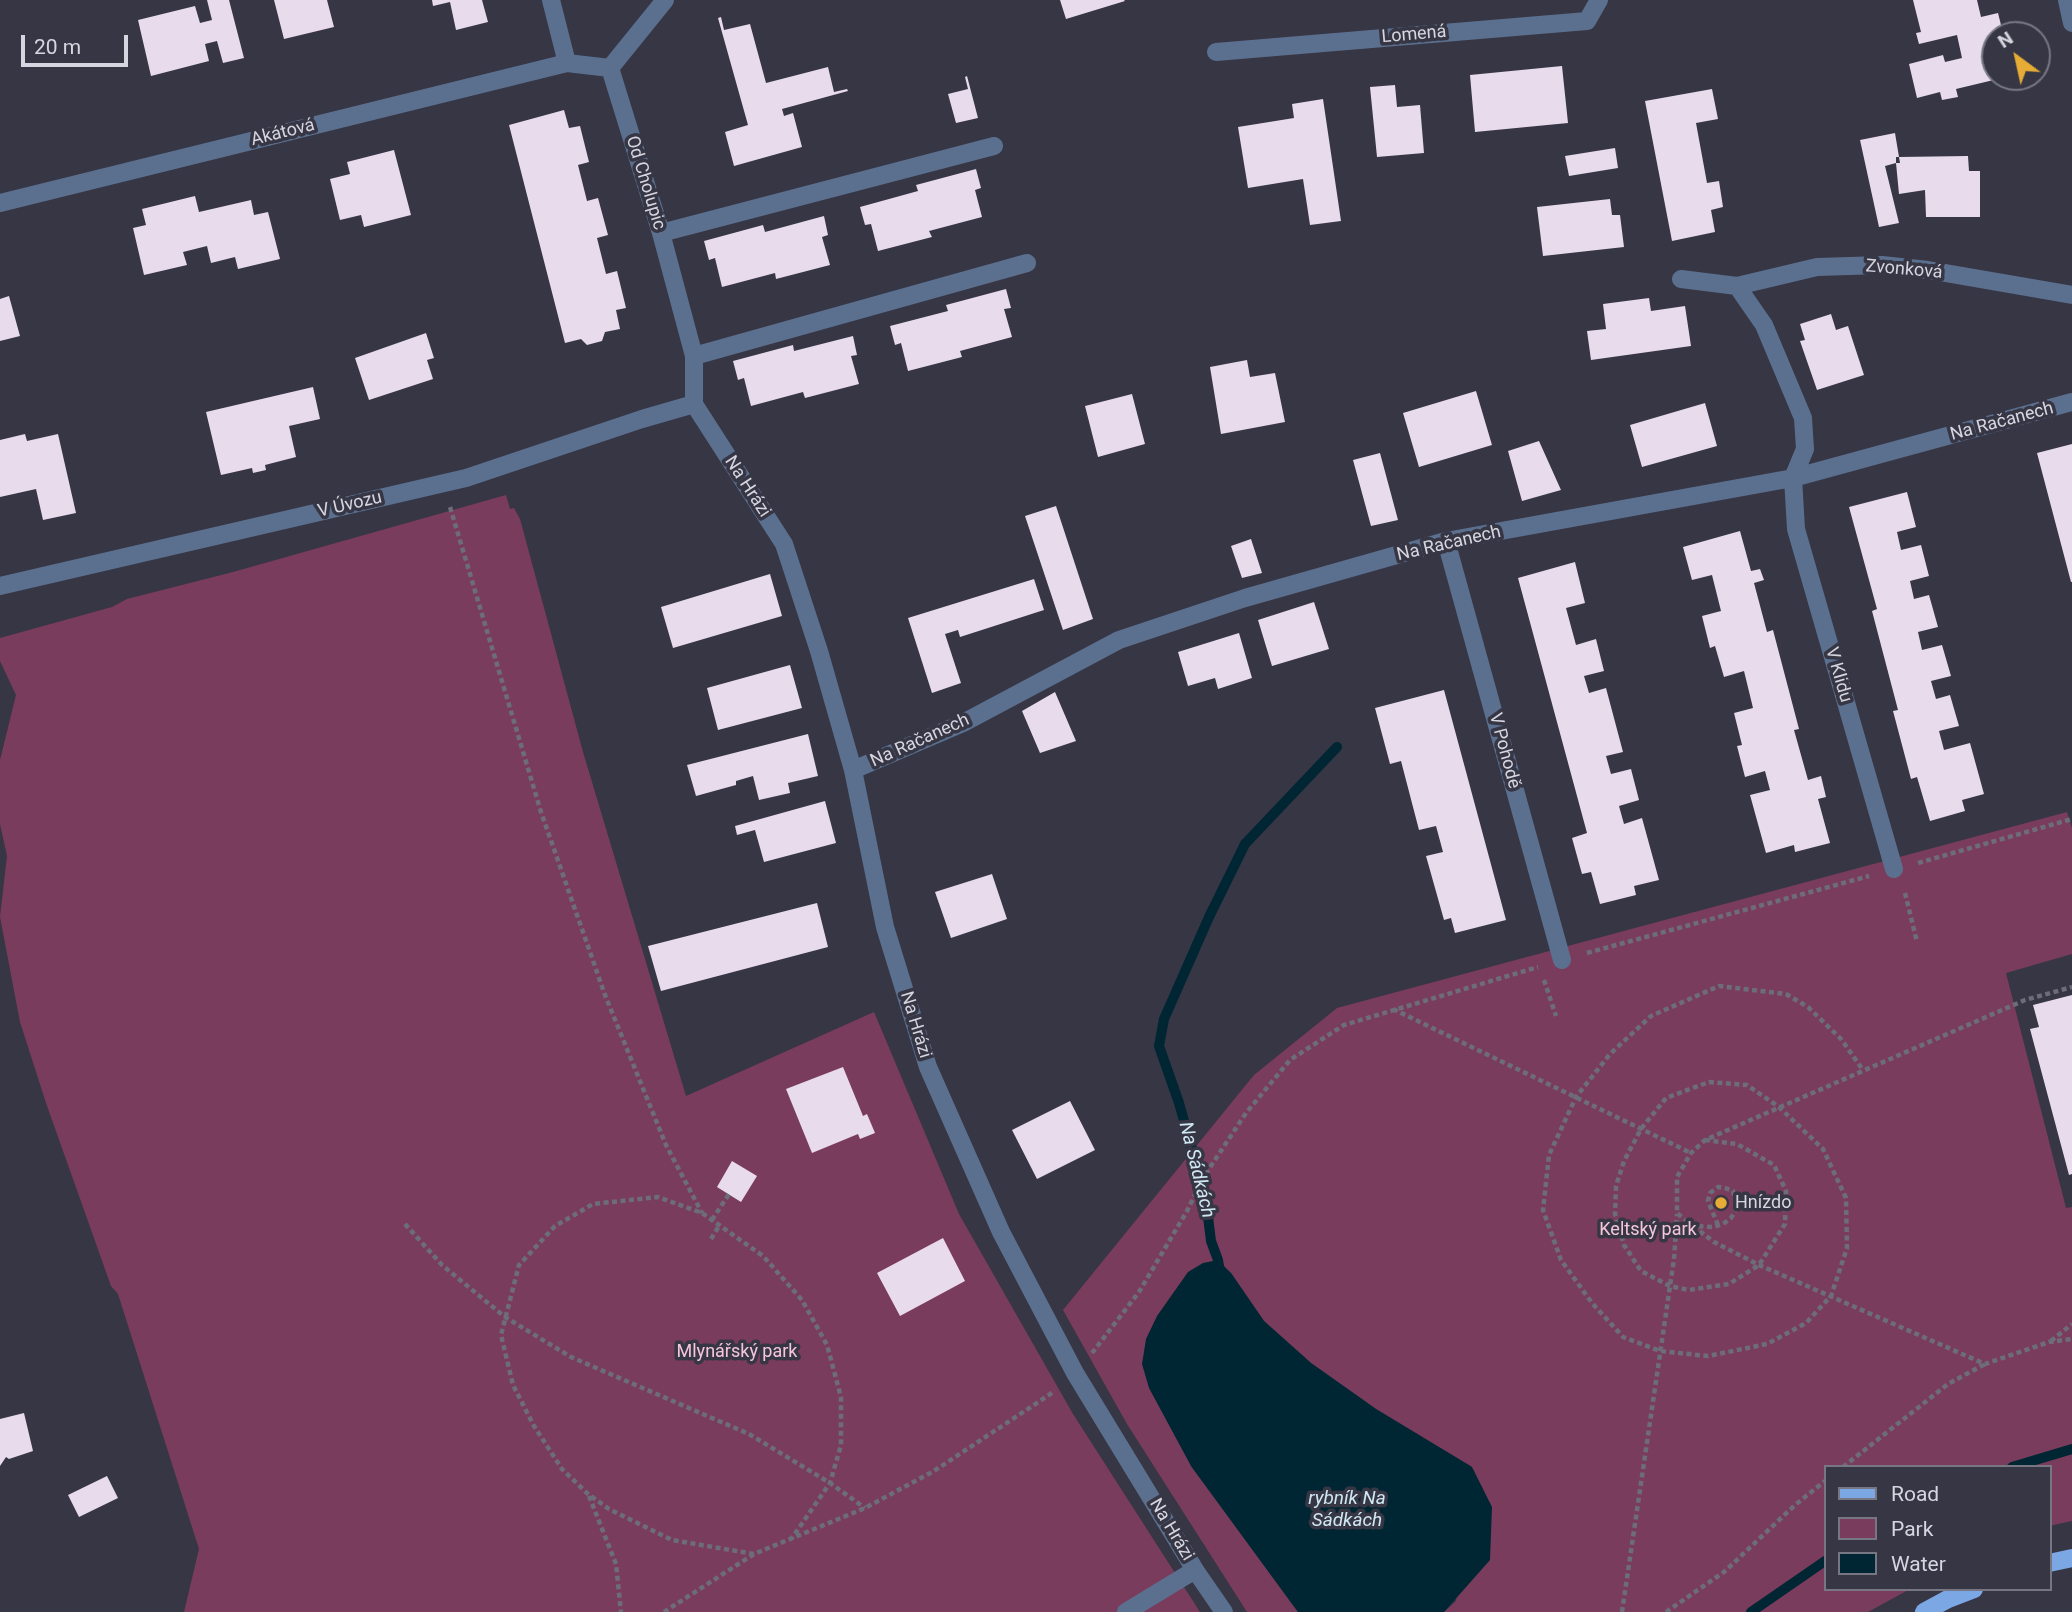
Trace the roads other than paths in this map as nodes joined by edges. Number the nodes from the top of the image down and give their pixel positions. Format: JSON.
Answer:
{"nodes":[{"id":1,"x":551,"y":0,"type":"edge"},
{"id":2,"x":665,"y":0,"type":"edge"},
{"id":3,"x":1600,"y":0,"type":"edge"},
{"id":4,"x":2067,"y":0,"type":"edge"},
{"id":5,"x":2072,"y":23,"type":"edge"},
{"id":6,"x":1216,"y":52,"type":"dead end"},
{"id":7,"x":567,"y":63,"type":"junction"},
{"id":8,"x":610,"y":68,"type":"junction"},
{"id":9,"x":994,"y":146,"type":"dead end"},
{"id":10,"x":0,"y":203,"type":"edge"},
{"id":11,"x":661,"y":233,"type":"junction"},
{"id":12,"x":1027,"y":263,"type":"dead end"},
{"id":13,"x":1681,"y":279,"type":"dead end"},
{"id":14,"x":1737,"y":286,"type":"junction"},
{"id":15,"x":2072,"y":295,"type":"edge"},
{"id":16,"x":694,"y":356,"type":"junction"},
{"id":17,"x":2072,"y":402,"type":"edge"},
{"id":18,"x":694,"y":404,"type":"junction"},
{"id":19,"x":1793,"y":478,"type":"junction"},
{"id":20,"x":1446,"y":541,"type":"junction"},
{"id":21,"x":0,"y":586,"type":"edge"},
{"id":22,"x":853,"y":770,"type":"junction"},
{"id":23,"x":1897,"y":869,"type":"road end"},
{"id":24,"x":1562,"y":960,"type":"road end"},
{"id":25,"x":2072,"y":1558,"type":"edge"},
{"id":26,"x":2051,"y":1563,"type":"edge"},
{"id":27,"x":1195,"y":1570,"type":"junction"},
{"id":28,"x":1968,"y":1591,"type":"edge"},
{"id":29,"x":1126,"y":1612,"type":"edge"},
{"id":30,"x":1224,"y":1612,"type":"edge"},
{"id":31,"x":1924,"y":1612,"type":"edge"}],
"edges":[{"from":1,"to":7,"type":"street"},
{"from":2,"to":8,"type":"street"},
{"from":3,"to":6,"type":"street","name":"Lomená"},
{"from":4,"to":5,"type":"street"},
{"from":7,"to":8,"type":"street"},
{"from":7,"to":10,"type":"street","name":"Akátová"},
{"from":8,"to":11,"type":"street","name":"Od Cholupic"},
{"from":9,"to":11,"type":"street"},
{"from":11,"to":16,"type":"street","name":"Od Cholupic"},
{"from":12,"to":16,"type":"street"},
{"from":13,"to":14,"type":"street","name":"Zvonková"},
{"from":14,"to":15,"type":"street","name":"Zvonková"},
{"from":14,"to":19,"type":"street"},
{"from":16,"to":18,"type":"street","name":"Od Cholupic"},
{"from":17,"to":19,"type":"street","name":"Na Račanech"},
{"from":18,"to":21,"type":"street","name":"V Úvozu"},
{"from":18,"to":22,"type":"street","name":"Na Hrázi"},
{"from":19,"to":20,"type":"street","name":"Na Račanech"},
{"from":19,"to":23,"type":"street","name":"V Klidu"},
{"from":20,"to":22,"type":"street","name":"Na Račanech"},
{"from":20,"to":24,"type":"street","name":"V Pohodě"},
{"from":22,"to":27,"type":"street","name":"Na Hrázi"},
{"from":25,"to":26,"type":"main road"},
{"from":27,"to":29,"type":"street"},
{"from":27,"to":30,"type":"street","name":"Na Hrázi"},
{"from":28,"to":31,"type":"main road"}]}
